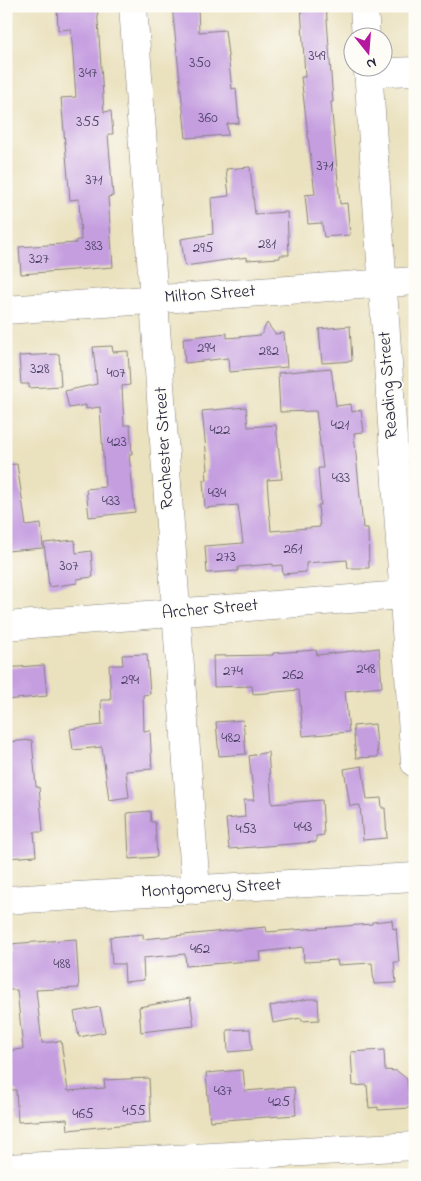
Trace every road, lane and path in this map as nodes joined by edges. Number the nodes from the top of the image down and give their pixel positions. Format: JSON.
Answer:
{"nodes":[{"id":1,"x":133,"y":6,"type":"edge"},
{"id":2,"x":364,"y":6,"type":"edge"},
{"id":3,"x":365,"y":28,"type":"edge"},
{"id":4,"x":394,"y":71,"type":"edge"},
{"id":5,"x":415,"y":71,"type":"edge"},
{"id":6,"x":369,"y":78,"type":"edge"},
{"id":7,"x":415,"y":281,"type":"edge"},
{"id":8,"x":382,"y":283,"type":"junction"},
{"id":9,"x":156,"y":299,"type":"junction"},
{"id":10,"x":6,"y":310,"type":"edge"},
{"id":11,"x":409,"y":594,"type":"edge"},
{"id":12,"x":174,"y":613,"type":"junction"},
{"id":13,"x":6,"y":626,"type":"edge"},
{"id":14,"x":415,"y":763,"type":"edge"},
{"id":15,"x":415,"y":877,"type":"edge"},
{"id":16,"x":196,"y":890,"type":"junction"},
{"id":17,"x":6,"y":900,"type":"edge"},
{"id":18,"x":415,"y":1146,"type":"edge"},
{"id":19,"x":6,"y":1168,"type":"edge"}],
"edges":[{"from":1,"to":9,"type":"street","name":"Rochester Street"},
{"from":2,"to":3,"type":"street"},
{"from":4,"to":5,"type":"street"},
{"from":6,"to":8,"type":"street","name":"Reading Street"},
{"from":7,"to":8,"type":"street","name":"Milton Street"},
{"from":8,"to":9,"type":"street","name":"Milton Street"},
{"from":8,"to":11,"type":"street","name":"Reading Street"},
{"from":9,"to":10,"type":"street","name":"Milton Street"},
{"from":9,"to":12,"type":"street","name":"Rochester Street"},
{"from":11,"to":12,"type":"street","name":"Archer Street"},
{"from":11,"to":14,"type":"street","name":"Reading Street"},
{"from":12,"to":13,"type":"street","name":"Archer Street"},
{"from":12,"to":16,"type":"street","name":"Rochester Street"},
{"from":15,"to":16,"type":"street","name":"Montgomery Street"},
{"from":16,"to":17,"type":"street","name":"Montgomery Street"},
{"from":18,"to":19,"type":"street"}]}
